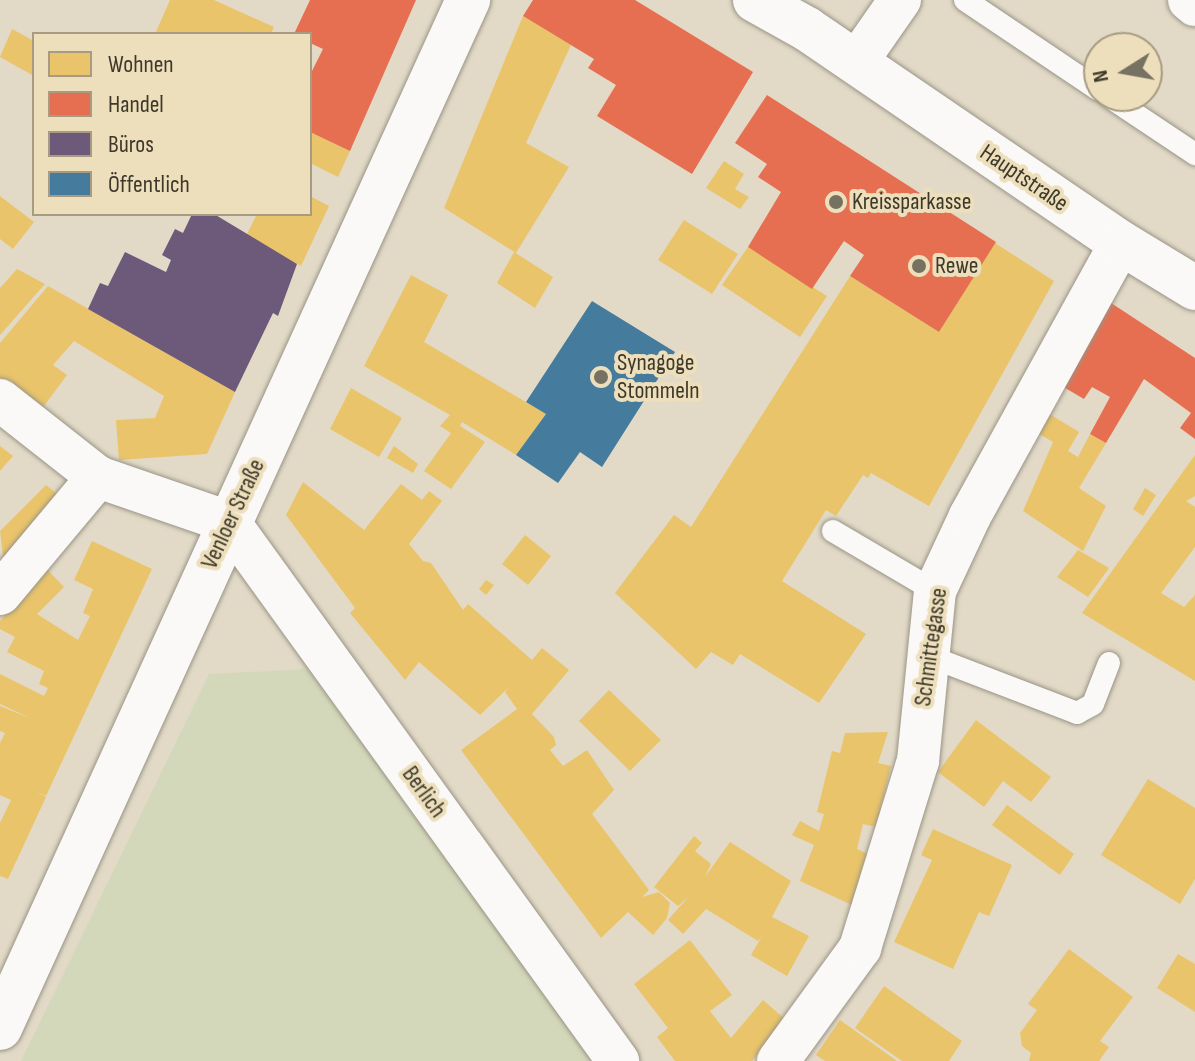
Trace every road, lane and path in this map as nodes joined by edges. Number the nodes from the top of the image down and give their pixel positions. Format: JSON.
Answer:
{"nodes":[{"id":1,"x":468,"y":0,"type":"edge"},
{"id":2,"x":755,"y":0,"type":"edge"},
{"id":3,"x":900,"y":0,"type":"edge"},
{"id":4,"x":965,"y":0,"type":"edge"},
{"id":5,"x":1189,"y":0,"type":"edge"},
{"id":6,"x":1195,"y":5,"type":"edge"},
{"id":7,"x":856,"y":63,"type":"junction"},
{"id":8,"x":1083,"y":79,"type":"edge"},
{"id":9,"x":1132,"y":112,"type":"edge"},
{"id":10,"x":1195,"y":154,"type":"edge"},
{"id":11,"x":1121,"y":243,"type":"junction"},
{"id":12,"x":1195,"y":288,"type":"edge"},
{"id":13,"x":0,"y":400,"type":"edge"},
{"id":14,"x":98,"y":477,"type":"junction"},
{"id":15,"x":229,"y":522,"type":"junction"},
{"id":16,"x":833,"y":531,"type":"dead end"},
{"id":17,"x":935,"y":591,"type":"junction"},
{"id":18,"x":0,"y":594,"type":"edge"},
{"id":19,"x":926,"y":655,"type":"junction"},
{"id":20,"x":1109,"y":663,"type":"dead end"},
{"id":21,"x":0,"y":1028,"type":"edge"},
{"id":22,"x":618,"y":1061,"type":"edge"},
{"id":23,"x":778,"y":1061,"type":"edge"}],
"edges":[{"from":1,"to":15,"type":"street","name":"Venloer Straße"},
{"from":2,"to":7,"type":"street","name":"Hauptstraße"},
{"from":3,"to":7,"type":"street"},
{"from":4,"to":8,"type":"lane"},
{"from":5,"to":6,"type":"street"},
{"from":7,"to":11,"type":"street","name":"Hauptstraße"},
{"from":9,"to":10,"type":"lane"},
{"from":11,"to":12,"type":"street","name":"Hauptstraße"},
{"from":11,"to":17,"type":"street","name":"Schmittegasse"},
{"from":13,"to":14,"type":"street"},
{"from":14,"to":15,"type":"street"},
{"from":14,"to":18,"type":"street"},
{"from":15,"to":21,"type":"street","name":"Venloer Straße"},
{"from":15,"to":22,"type":"street","name":"Berlich"},
{"from":16,"to":17,"type":"lane"},
{"from":17,"to":19,"type":"street","name":"Schmittegasse"},
{"from":19,"to":20,"type":"lane"},
{"from":19,"to":23,"type":"street","name":"Schmittegasse"}]}
